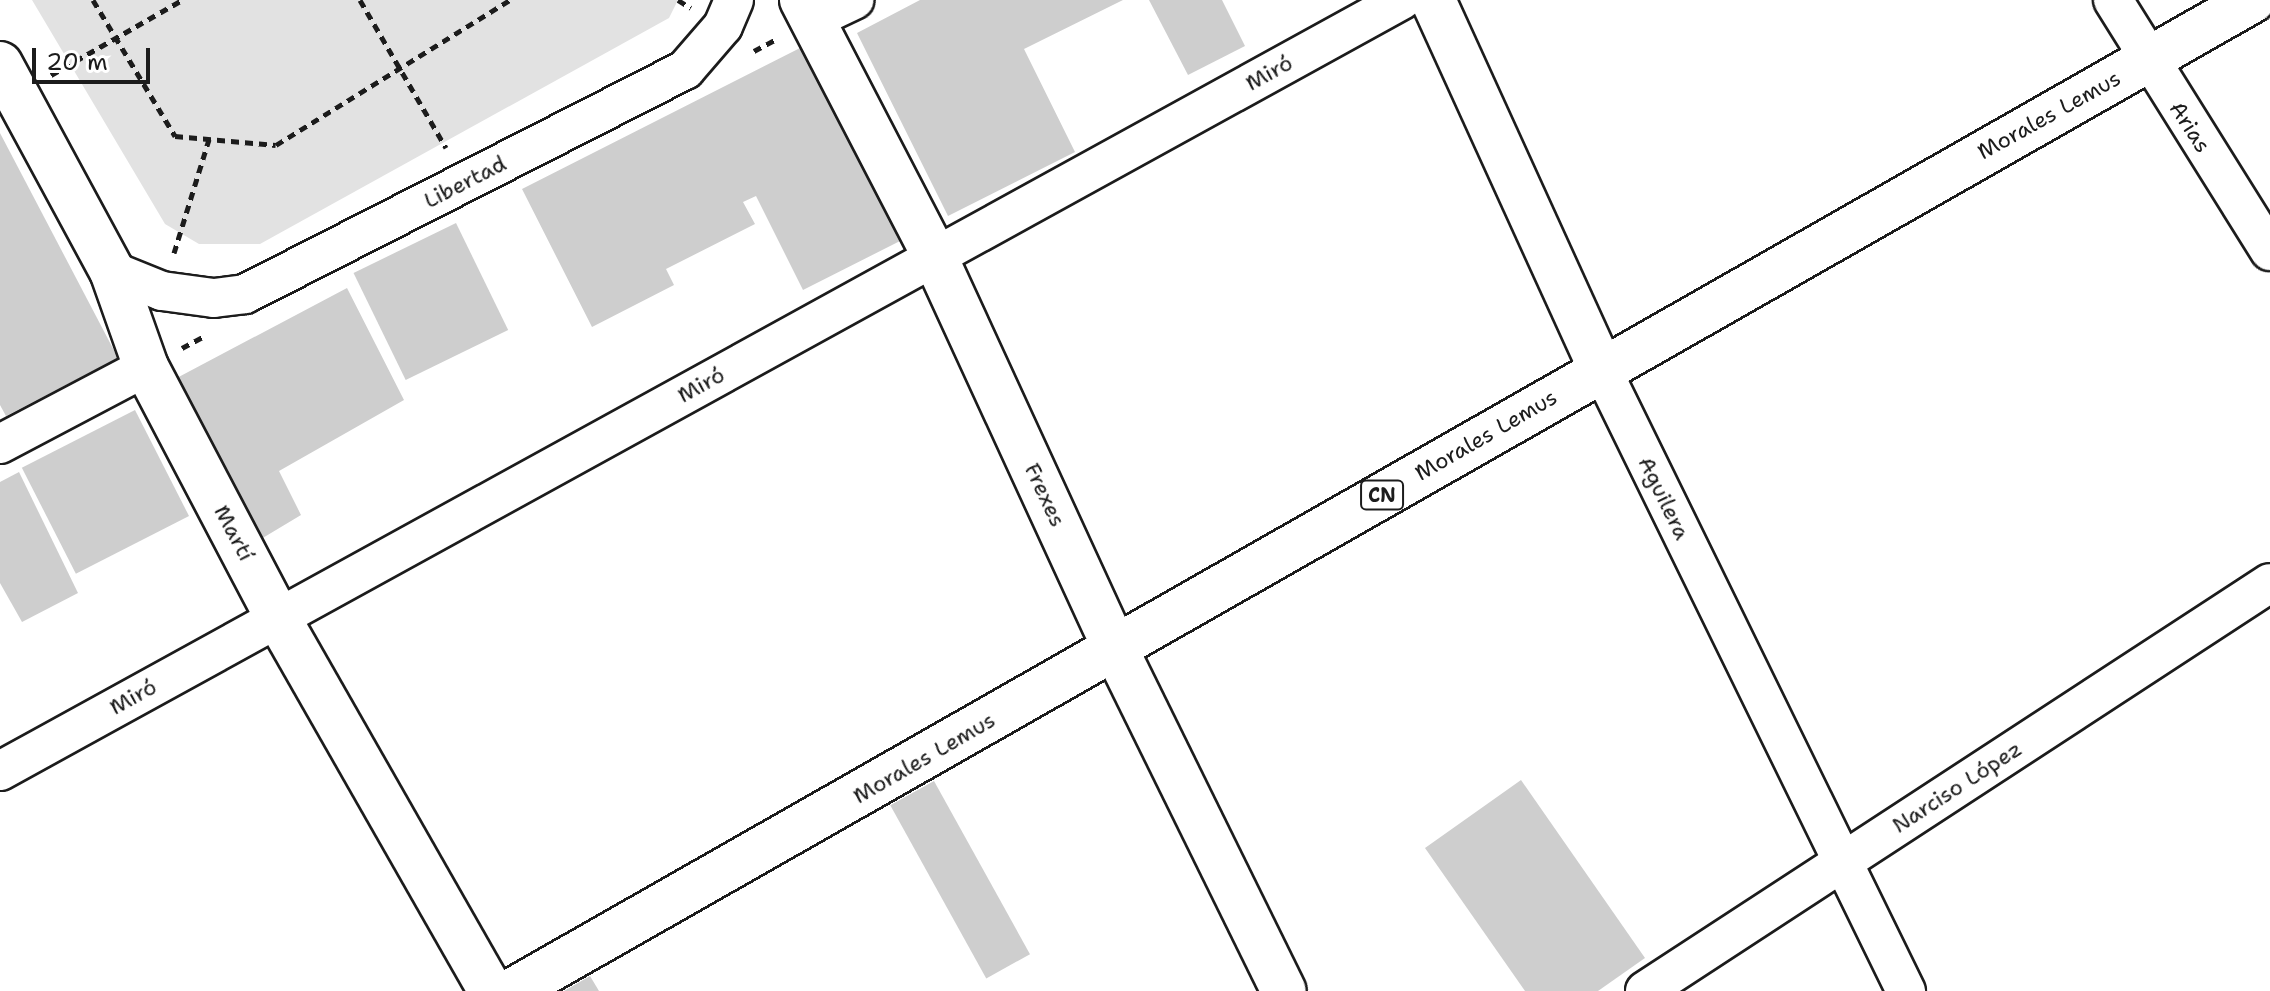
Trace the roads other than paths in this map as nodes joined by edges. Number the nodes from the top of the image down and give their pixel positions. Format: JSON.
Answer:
{"nodes":[{"id":1,"x":734,"y":0,"type":"edge"},
{"id":2,"x":854,"y":0,"type":"edge"},
{"id":3,"x":1402,"y":0,"type":"edge"},
{"id":4,"x":1433,"y":0,"type":"edge"},
{"id":5,"x":2113,"y":0,"type":"edge"},
{"id":6,"x":2253,"y":0,"type":"edge"},
{"id":7,"x":807,"y":10,"type":"edge"},
{"id":8,"x":2147,"y":60,"type":"junction"},
{"id":9,"x":9,"y":79,"type":"edge"},
{"id":10,"x":2270,"y":251,"type":"edge"},
{"id":11,"x":935,"y":257,"type":"junction"},
{"id":12,"x":112,"y":271,"type":"junction"},
{"id":13,"x":146,"y":367,"type":"junction"},
{"id":14,"x":1601,"y":368,"type":"junction"},
{"id":15,"x":0,"y":444,"type":"edge"},
{"id":16,"x":2270,"y":583,"type":"edge"},
{"id":17,"x":277,"y":616,"type":"junction"},
{"id":18,"x":1115,"y":648,"type":"junction"},
{"id":19,"x":0,"y":771,"type":"edge"},
{"id":20,"x":1842,"y":862,"type":"junction"},
{"id":21,"x":491,"y":991,"type":"edge"},
{"id":22,"x":512,"y":991,"type":"edge"},
{"id":23,"x":1284,"y":991,"type":"edge"},
{"id":24,"x":1645,"y":991,"type":"edge"},
{"id":25,"x":1906,"y":991,"type":"edge"}],
"edges":[{"from":1,"to":12,"type":"street","name":"Libertad"},
{"from":2,"to":7,"type":"street"},
{"from":3,"to":11,"type":"street","name":"Miró"},
{"from":4,"to":14,"type":"main road","name":"Aguilera"},
{"from":5,"to":8,"type":"street","name":"Arias"},
{"from":6,"to":8,"type":"main road","name":"Morales Lemus","number":"CN"},
{"from":7,"to":11,"type":"main road","name":"Frexes"},
{"from":8,"to":10,"type":"street","name":"Arias"},
{"from":8,"to":14,"type":"main road","name":"Morales Lemus","number":"CN"},
{"from":9,"to":12,"type":"main road","name":"Martí"},
{"from":11,"to":17,"type":"street","name":"Miró"},
{"from":11,"to":18,"type":"main road","name":"Frexes"},
{"from":12,"to":13,"type":"main road","name":"Martí"},
{"from":13,"to":15,"type":"street"},
{"from":13,"to":17,"type":"main road","name":"Martí"},
{"from":14,"to":18,"type":"main road","name":"Morales Lemus","number":"CN"},
{"from":14,"to":20,"type":"street","name":"Aguilera"},
{"from":16,"to":20,"type":"street","name":"Narciso López"},
{"from":17,"to":19,"type":"street","name":"Miró"},
{"from":17,"to":21,"type":"main road","name":"Martí"},
{"from":18,"to":22,"type":"main road","name":"Morales Lemus","number":"CN"},
{"from":18,"to":23,"type":"main road","name":"Frexes"},
{"from":20,"to":24,"type":"street","name":"Narciso López"},
{"from":20,"to":25,"type":"street","name":"Aguilera"}]}
